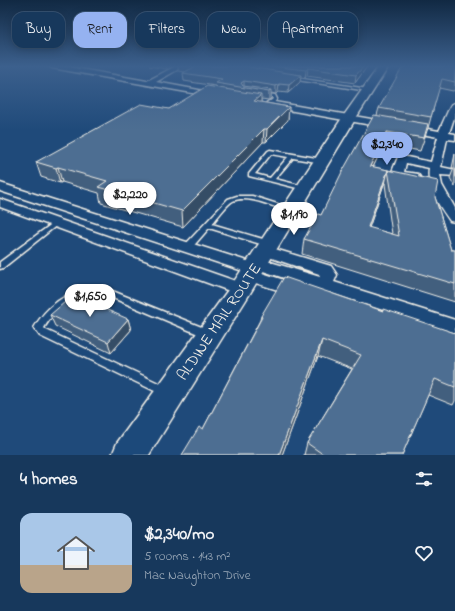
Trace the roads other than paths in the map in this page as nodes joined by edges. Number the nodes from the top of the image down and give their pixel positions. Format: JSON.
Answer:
{"nodes":[{"id":1,"x":173,"y":87,"type":"edge"},
{"id":2,"x":350,"y":87,"type":"edge"},
{"id":3,"x":370,"y":87,"type":"edge"},
{"id":4,"x":368,"y":90,"type":"junction"},
{"id":5,"x":260,"y":94,"type":"edge"},
{"id":6,"x":224,"y":96,"type":"edge"},
{"id":7,"x":266,"y":104,"type":"joint"},
{"id":8,"x":455,"y":106,"type":"edge"},
{"id":9,"x":349,"y":118,"type":"junction"},
{"id":10,"x":449,"y":136,"type":"edge"},
{"id":11,"x":291,"y":156,"type":"junction"},
{"id":12,"x":322,"y":161,"type":"junction"},
{"id":13,"x":436,"y":168,"type":"junction"},
{"id":14,"x":455,"y":173,"type":"edge"},
{"id":15,"x":271,"y":180,"type":"junction"},
{"id":16,"x":436,"y":182,"type":"junction"},
{"id":17,"x":0,"y":187,"type":"edge"},
{"id":18,"x":305,"y":188,"type":"junction"},
{"id":19,"x":1,"y":205,"type":"edge"},
{"id":20,"x":291,"y":210,"type":"junction"},
{"id":21,"x":455,"y":218,"type":"edge"},
{"id":22,"x":56,"y":224,"type":"junction"},
{"id":23,"x":208,"y":225,"type":"junction"},
{"id":24,"x":187,"y":248,"type":"junction"},
{"id":25,"x":256,"y":265,"type":"junction"},
{"id":26,"x":0,"y":266,"type":"edge"},
{"id":27,"x":324,"y":285,"type":"junction"},
{"id":28,"x":455,"y":327,"type":"edge"},
{"id":29,"x":210,"y":334,"type":"junction"},
{"id":30,"x":170,"y":393,"type":"junction"},
{"id":31,"x":129,"y":455,"type":"edge"}],
"edges":[{"from":1,"to":6,"type":"street"},
{"from":2,"to":4,"type":"lane"},
{"from":3,"to":4,"type":"main road","name":"ALDINE MAIL ROUTE"},
{"from":4,"to":9,"type":"main road","name":"ALDINE MAIL ROUTE"},
{"from":5,"to":7,"type":"lane"},
{"from":7,"to":9,"type":"street"},
{"from":8,"to":10,"type":"street"},
{"from":9,"to":10,"type":"street"},
{"from":9,"to":12,"type":"main road","name":"ALDINE MAIL ROUTE"},
{"from":10,"to":13,"type":"street"},
{"from":11,"to":12,"type":"lane"},
{"from":11,"to":15,"type":"lane"},
{"from":11,"to":15,"type":"lane"},
{"from":12,"to":18,"type":"main road","name":"ALDINE MAIL ROUTE"},
{"from":13,"to":14,"type":"street"},
{"from":13,"to":16,"type":"street"},
{"from":13,"to":16,"type":"street"},
{"from":15,"to":18,"type":"lane"},
{"from":16,"to":21,"type":"street"},
{"from":17,"to":24,"type":"street"},
{"from":18,"to":20,"type":"main road","name":"ALDINE MAIL ROUTE"},
{"from":19,"to":22,"type":"street"},
{"from":20,"to":23,"type":"lane"},
{"from":20,"to":25,"type":"main road","name":"ALDINE MAIL ROUTE"},
{"from":22,"to":25,"type":"street"},
{"from":22,"to":26,"type":"lane"},
{"from":23,"to":24,"type":"lane"},
{"from":23,"to":25,"type":"lane"},
{"from":24,"to":25,"type":"street"},
{"from":25,"to":27,"type":"street"},
{"from":25,"to":27,"type":"street"},
{"from":25,"to":29,"type":"main road","name":"ALDINE MAIL ROUTE"},
{"from":27,"to":28,"type":"street"},
{"from":29,"to":30,"type":"main road","name":"ALDINE MAIL ROUTE"},
{"from":29,"to":30,"type":"lane"},
{"from":30,"to":31,"type":"main road","name":"ALDINE MAIL ROUTE"}]}
